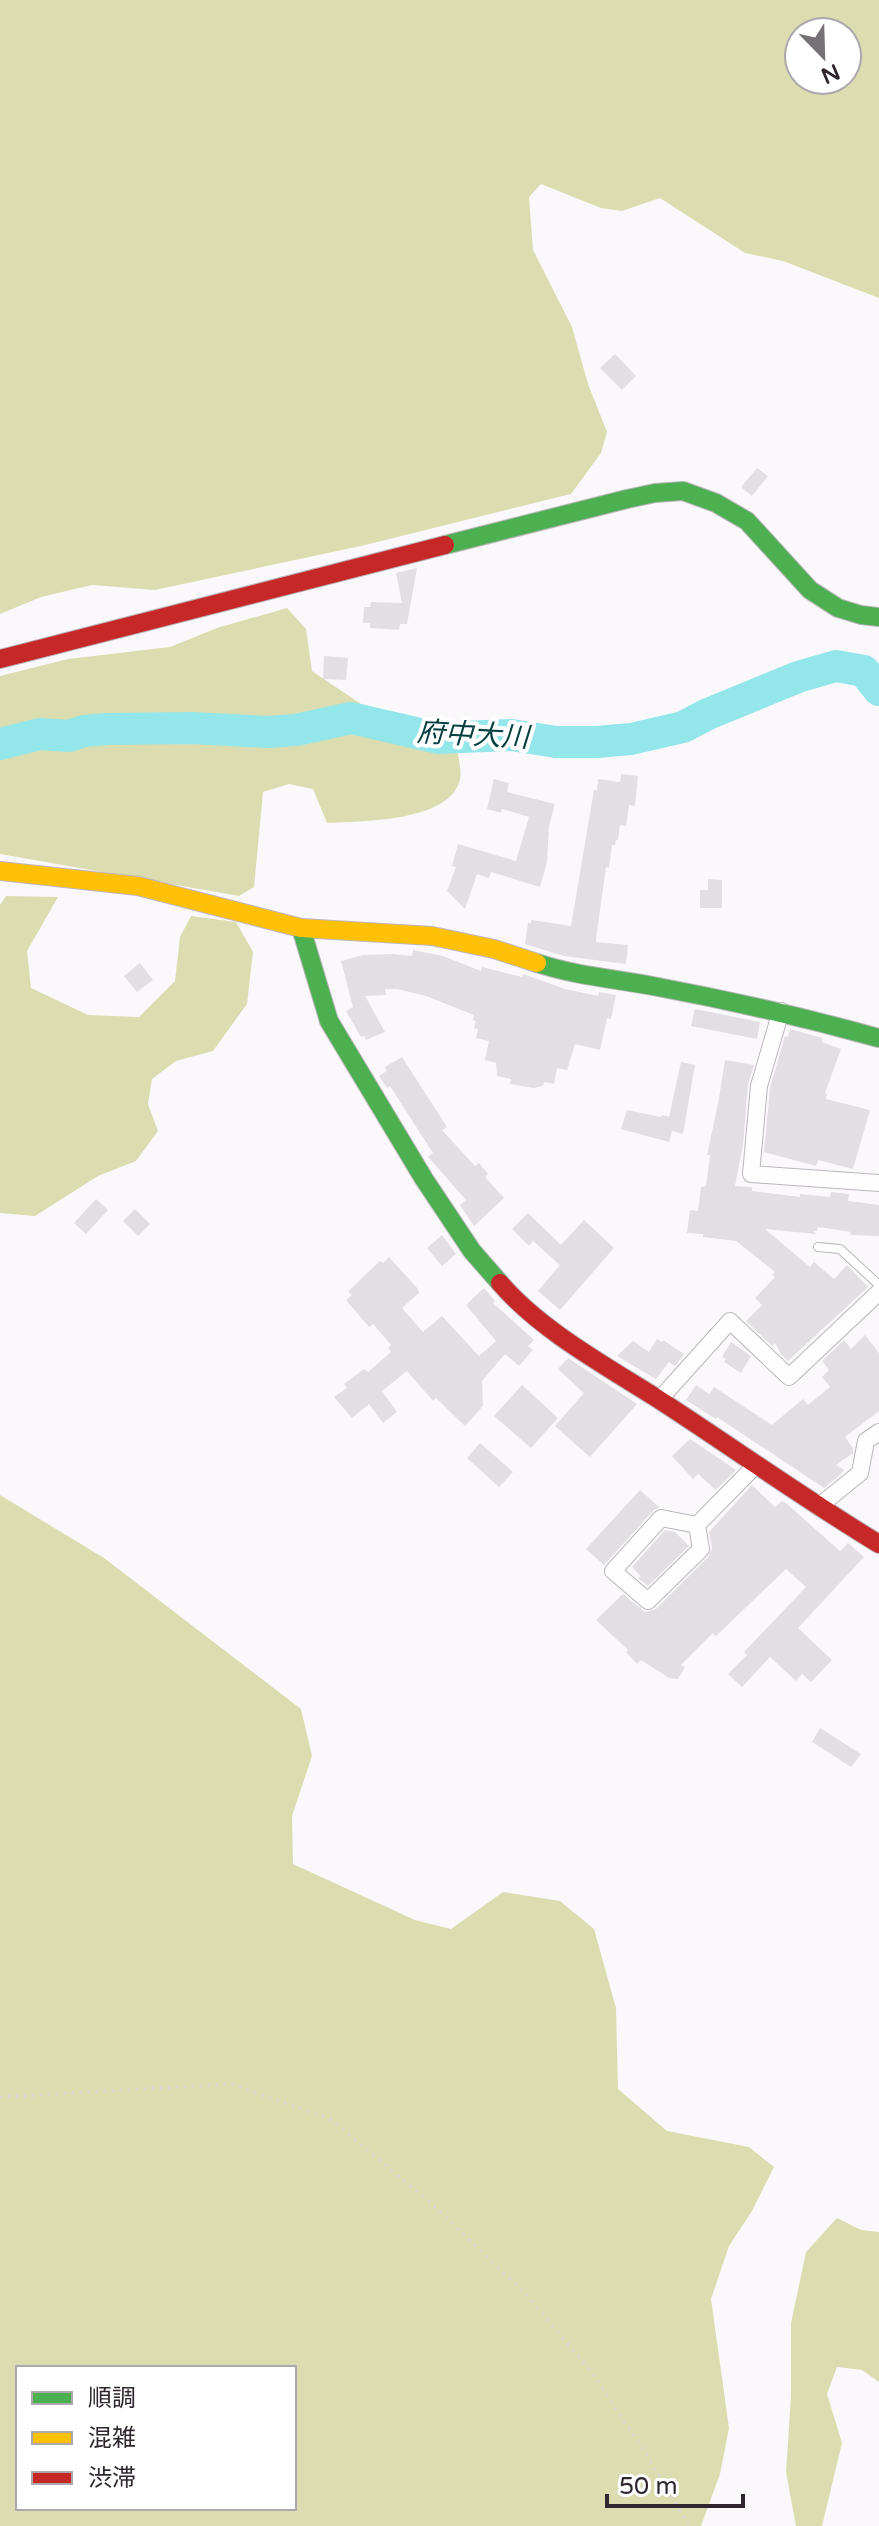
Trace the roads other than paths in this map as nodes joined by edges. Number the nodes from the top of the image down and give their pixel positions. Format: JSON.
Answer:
{"nodes":[{"id":1,"x":879,"y":617,"type":"edge"},
{"id":2,"x":0,"y":659,"type":"edge"},
{"id":3,"x":0,"y":871,"type":"edge"},
{"id":4,"x":301,"y":928,"type":"junction"},
{"id":5,"x":781,"y":1011,"type":"junction"},
{"id":6,"x":879,"y":1038,"type":"edge"},
{"id":7,"x":879,"y":1183,"type":"edge"},
{"id":8,"x":818,"y":1247,"type":"dead end"},
{"id":9,"x":879,"y":1285,"type":"edge"},
{"id":10,"x":879,"y":1292,"type":"edge"},
{"id":11,"x":659,"y":1400,"type":"junction"},
{"id":12,"x":879,"y":1432,"type":"edge"},
{"id":13,"x":756,"y":1465,"type":"junction"},
{"id":14,"x":818,"y":1507,"type":"junction"},
{"id":15,"x":697,"y":1525,"type":"junction"},
{"id":16,"x":879,"y":1544,"type":"edge"}],
"edges":[{"from":1,"to":2,"type":"street"},
{"from":3,"to":4,"type":"street"},
{"from":4,"to":5,"type":"street"},
{"from":4,"to":11,"type":"street"},
{"from":5,"to":6,"type":"street"},
{"from":5,"to":7,"type":"street"},
{"from":8,"to":9,"type":"lane"},
{"from":10,"to":11,"type":"street"},
{"from":11,"to":13,"type":"street"},
{"from":12,"to":14,"type":"street"},
{"from":13,"to":14,"type":"street"},
{"from":13,"to":15,"type":"street"},
{"from":14,"to":16,"type":"street"},
{"from":15,"to":15,"type":"street"}]}
